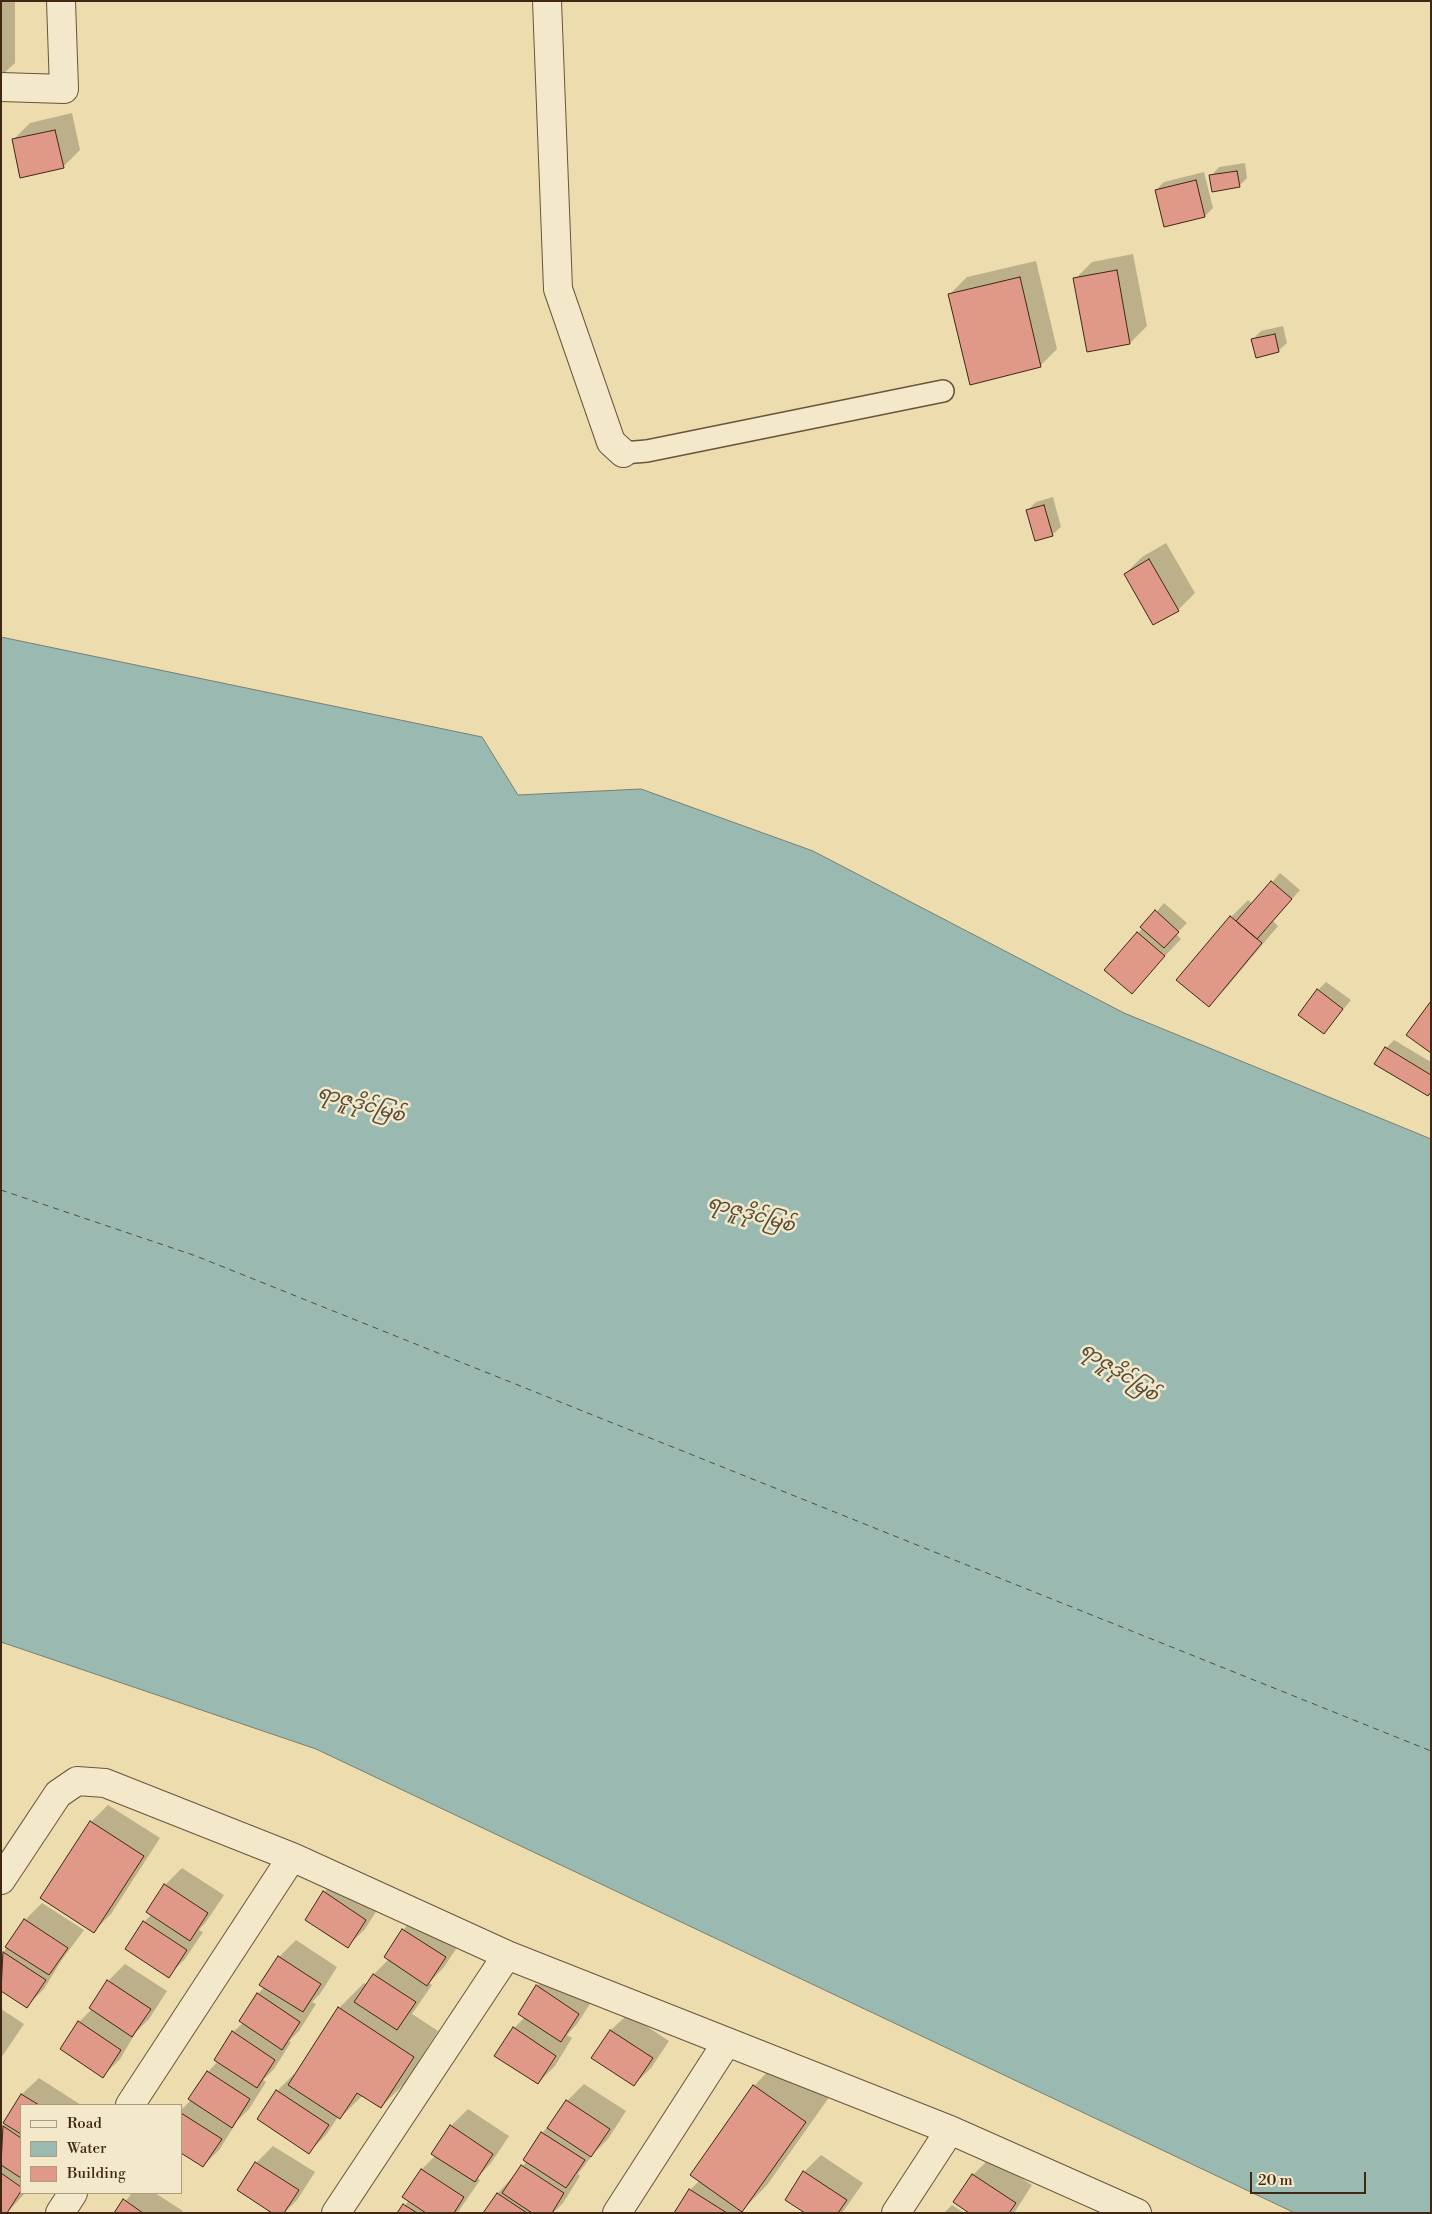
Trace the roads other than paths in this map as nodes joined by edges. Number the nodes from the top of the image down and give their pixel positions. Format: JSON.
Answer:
{"nodes":[{"id":1,"x":61,"y":1,"type":"edge"},
{"id":2,"x":547,"y":1,"type":"edge"},
{"id":3,"x":1,"y":87,"type":"edge"},
{"id":4,"x":943,"y":391,"type":"dead end"},
{"id":5,"x":623,"y":453,"type":"joint"},
{"id":6,"x":292,"y":1857,"type":"junction"},
{"id":7,"x":1,"y":1880,"type":"edge"},
{"id":8,"x":506,"y":1955,"type":"junction"},
{"id":9,"x":726,"y":2042,"type":"junction"},
{"id":10,"x":131,"y":2104,"type":"edge"},
{"id":11,"x":950,"y":2130,"type":"junction"},
{"id":12,"x":72,"y":2194,"type":"edge"},
{"id":13,"x":60,"y":2213,"type":"edge"},
{"id":14,"x":336,"y":2213,"type":"edge"},
{"id":15,"x":617,"y":2213,"type":"edge"},
{"id":16,"x":896,"y":2213,"type":"edge"},
{"id":17,"x":1137,"y":2213,"type":"edge"}],
"edges":[{"from":1,"to":3,"type":"street"},
{"from":2,"to":5,"type":"street"},
{"from":4,"to":5,"type":"lane"},
{"from":6,"to":7,"type":"street"},
{"from":6,"to":8,"type":"street"},
{"from":6,"to":10,"type":"street"},
{"from":8,"to":9,"type":"street"},
{"from":8,"to":14,"type":"street"},
{"from":9,"to":11,"type":"street"},
{"from":9,"to":15,"type":"street"},
{"from":11,"to":16,"type":"street"},
{"from":11,"to":17,"type":"street"},
{"from":12,"to":13,"type":"street"}]}
